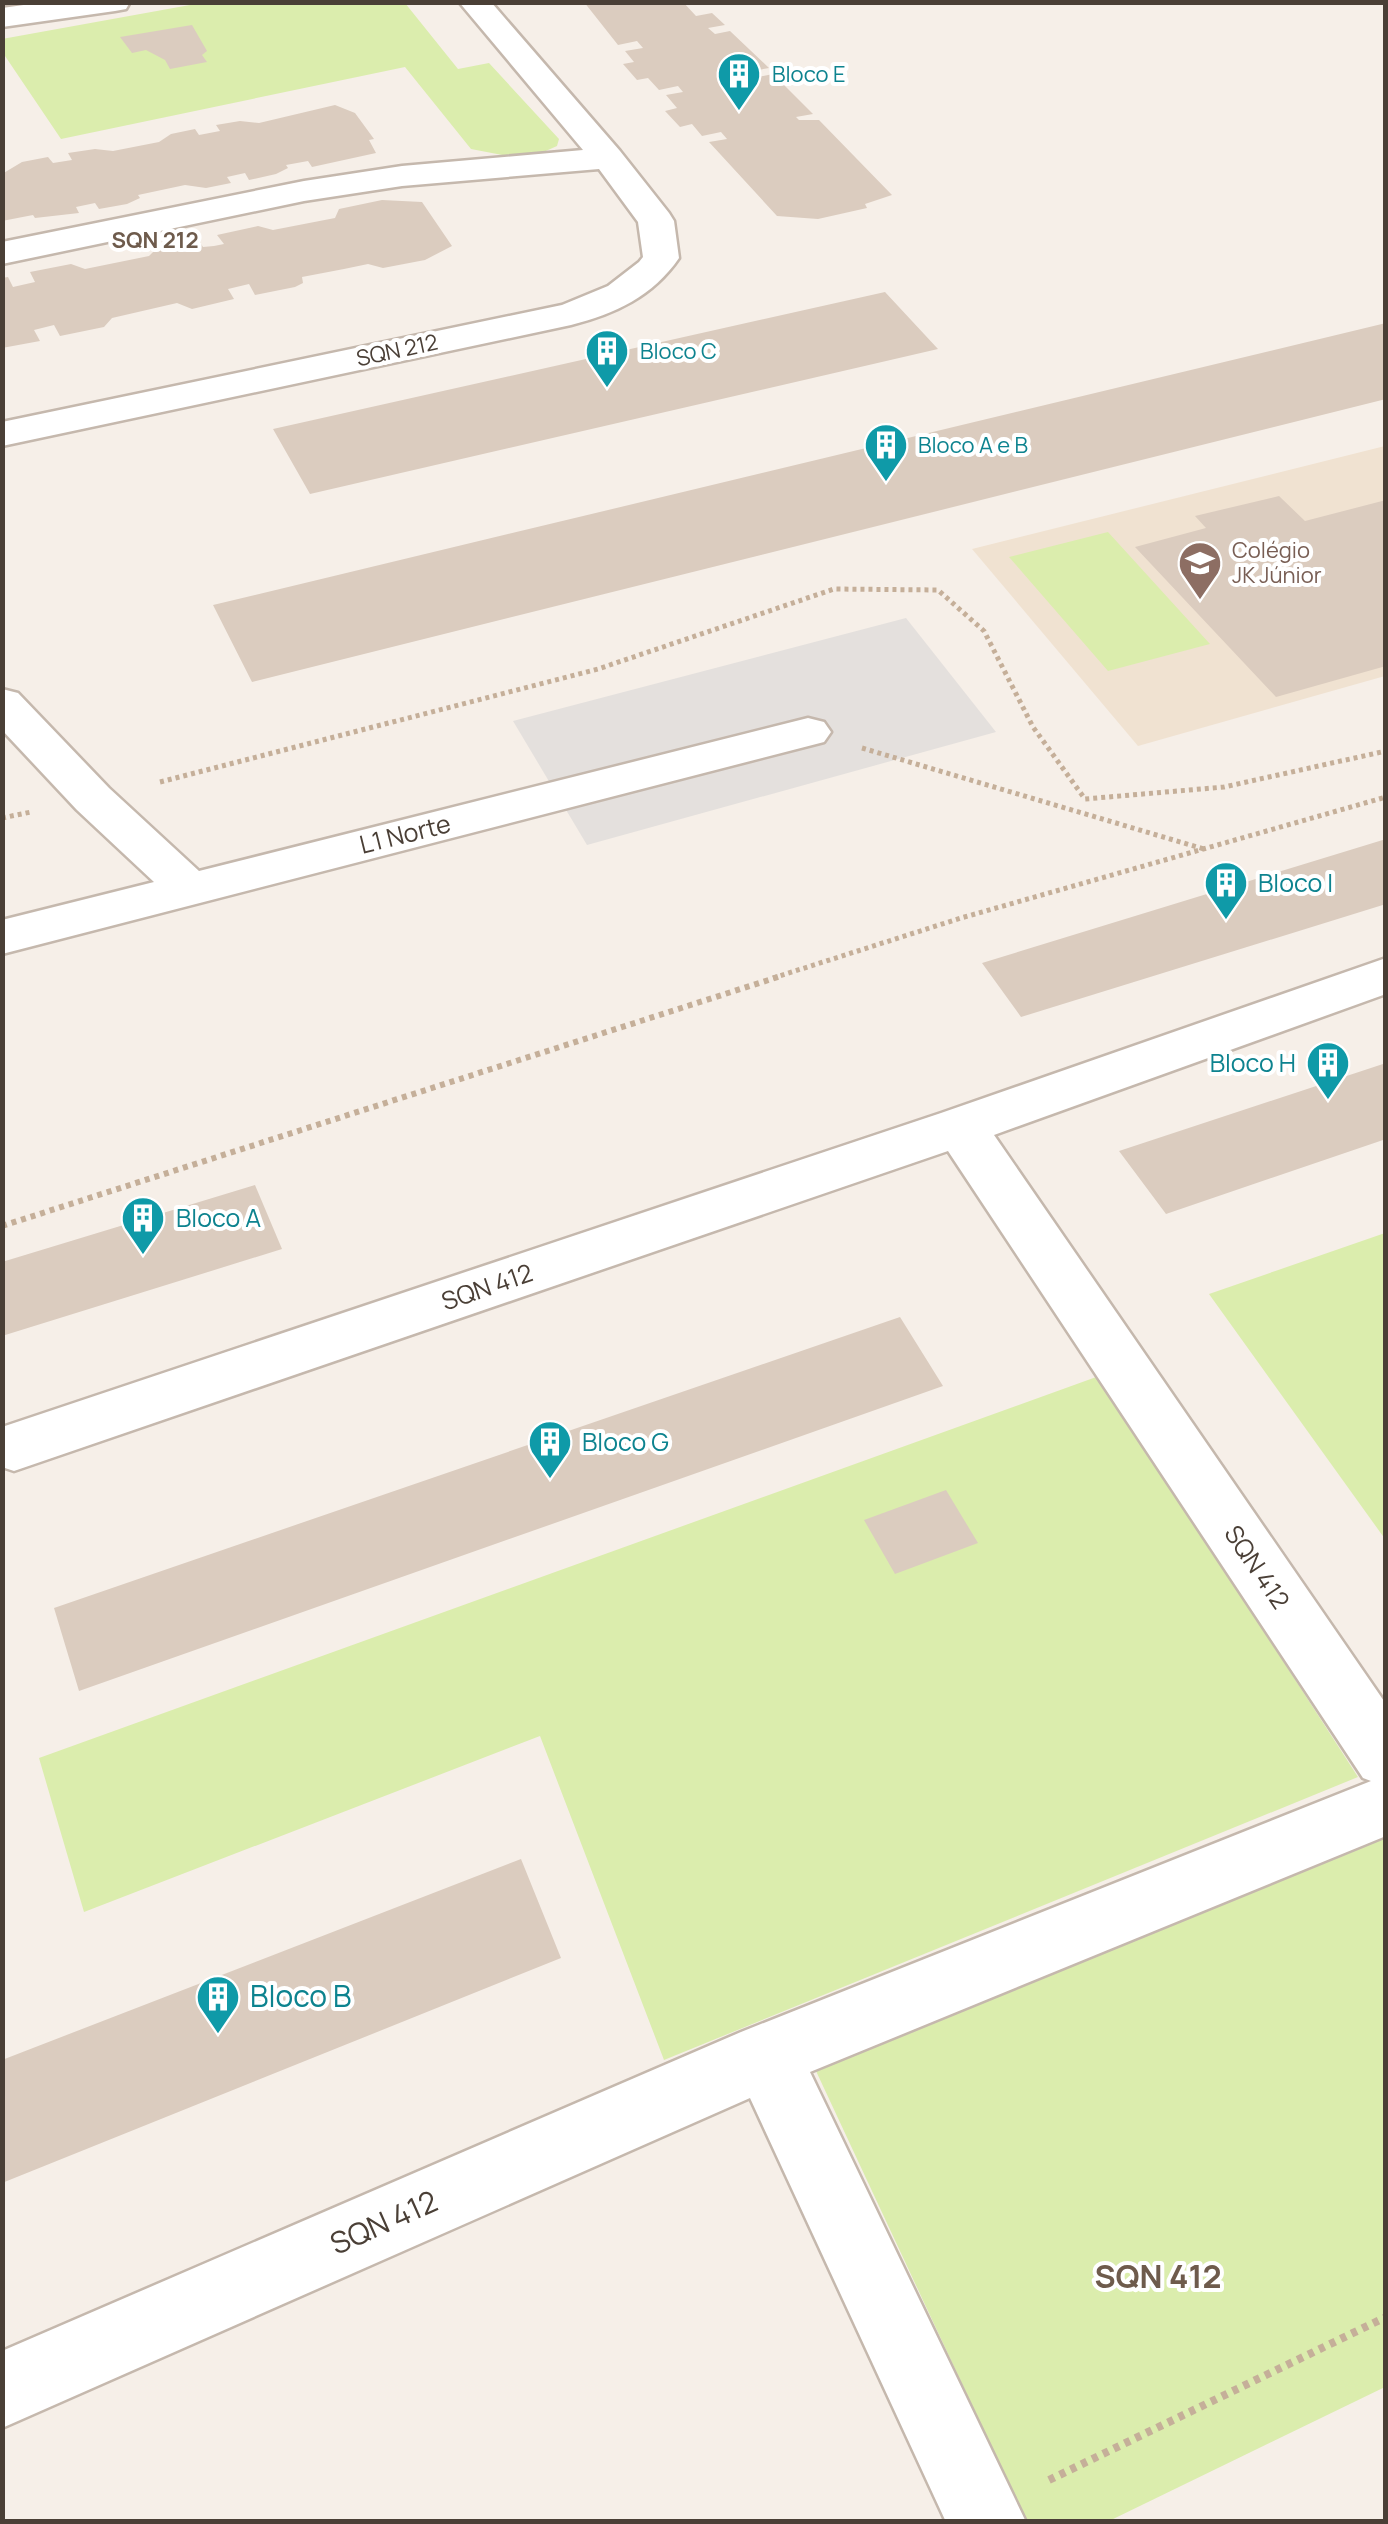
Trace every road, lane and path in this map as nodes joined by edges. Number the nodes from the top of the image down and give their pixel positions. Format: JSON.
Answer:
{"nodes":[{"id":1,"x":115,"y":2,"type":"edge"},
{"id":2,"x":474,"y":2,"type":"edge"},
{"id":3,"x":2,"y":18,"type":"edge"},
{"id":4,"x":608,"y":158,"type":"junction"},
{"id":5,"x":2,"y":253,"type":"edge"},
{"id":6,"x":2,"y":434,"type":"edge"},
{"id":7,"x":2,"y":703,"type":"edge"},
{"id":8,"x":808,"y":732,"type":"joint"},
{"id":9,"x":1386,"y":797,"type":"edge"},
{"id":10,"x":1204,"y":849,"type":"junction"},
{"id":11,"x":189,"y":888,"type":"junction"},
{"id":12,"x":2,"y":937,"type":"edge"},
{"id":13,"x":1386,"y":975,"type":"edge"},
{"id":14,"x":960,"y":1127,"type":"junction"},
{"id":15,"x":2,"y":1226,"type":"edge"},
{"id":16,"x":14,"y":1446,"type":"dead end"},
{"id":17,"x":1386,"y":1758,"type":"edge"},
{"id":18,"x":1386,"y":1806,"type":"edge"},
{"id":19,"x":766,"y":2056,"type":"junction"},
{"id":20,"x":1386,"y":2317,"type":"edge"},
{"id":21,"x":2,"y":2390,"type":"edge"},
{"id":22,"x":985,"y":2517,"type":"edge"}],
"edges":[{"from":1,"to":3,"type":"street"},
{"from":2,"to":4,"type":"street","name":"SQN 212"},
{"from":4,"to":5,"type":"street"},
{"from":4,"to":6,"type":"street","name":"SQN 212"},
{"from":7,"to":11,"type":"street"},
{"from":8,"to":10,"type":"path"},
{"from":8,"to":11,"type":"street","name":"L1 Norte"},
{"from":9,"to":10,"type":"path"},
{"from":10,"to":15,"type":"path"},
{"from":11,"to":12,"type":"street","name":"L1 Norte"},
{"from":13,"to":14,"type":"street","name":"SQN 412"},
{"from":14,"to":16,"type":"street","name":"SQN 412"},
{"from":14,"to":17,"type":"street","name":"SQN 412"},
{"from":18,"to":19,"type":"street","name":"SQN 412"},
{"from":19,"to":21,"type":"street","name":"SQN 412"},
{"from":19,"to":22,"type":"street"},
{"from":20,"to":22,"type":"path"}]}
